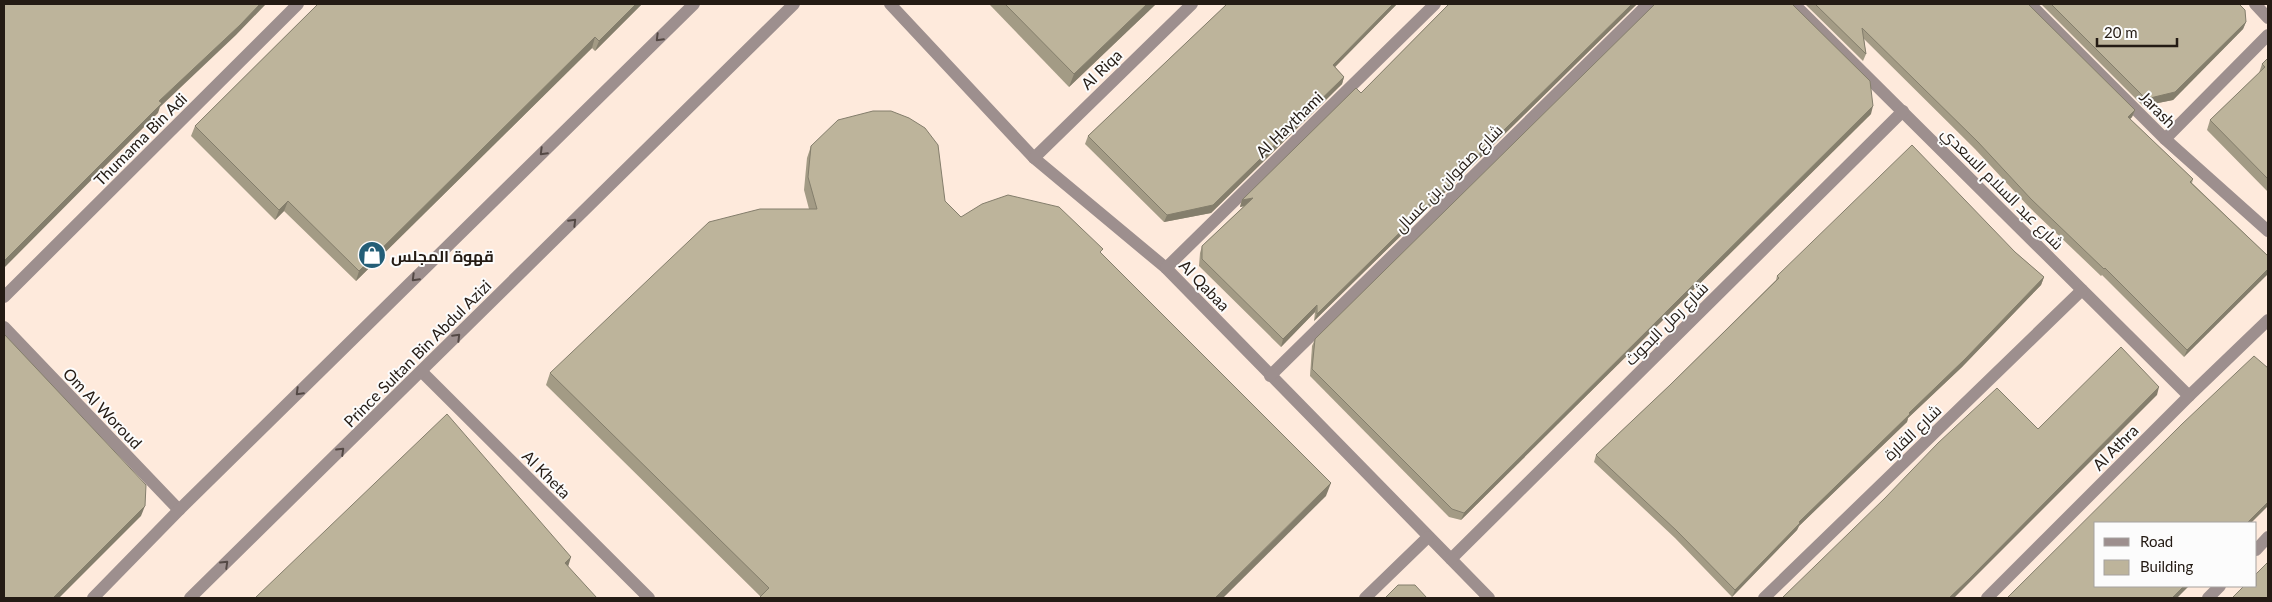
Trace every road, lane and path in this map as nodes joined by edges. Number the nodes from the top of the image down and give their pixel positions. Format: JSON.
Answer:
{"nodes":[{"id":1,"x":298,"y":4,"type":"edge"},
{"id":2,"x":694,"y":4,"type":"edge"},
{"id":3,"x":794,"y":4,"type":"edge"},
{"id":4,"x":890,"y":4,"type":"edge"},
{"id":5,"x":1192,"y":4,"type":"edge"},
{"id":6,"x":1435,"y":4,"type":"edge"},
{"id":7,"x":1648,"y":4,"type":"edge"},
{"id":8,"x":1794,"y":4,"type":"edge"},
{"id":9,"x":2030,"y":4,"type":"edge"},
{"id":10,"x":2255,"y":4,"type":"edge"},
{"id":11,"x":2268,"y":18,"type":"edge"},
{"id":12,"x":2268,"y":36,"type":"edge"},
{"id":13,"x":1903,"y":111,"type":"junction"},
{"id":14,"x":2165,"y":139,"type":"junction"},
{"id":15,"x":1034,"y":158,"type":"junction"},
{"id":16,"x":2268,"y":231,"type":"edge"},
{"id":17,"x":1166,"y":268,"type":"junction"},
{"id":18,"x":2082,"y":290,"type":"junction"},
{"id":19,"x":4,"y":297,"type":"edge"},
{"id":20,"x":2268,"y":320,"type":"edge"},
{"id":21,"x":4,"y":327,"type":"edge"},
{"id":22,"x":422,"y":372,"type":"junction"},
{"id":23,"x":1270,"y":376,"type":"junction"},
{"id":24,"x":2189,"y":396,"type":"junction"},
{"id":25,"x":179,"y":510,"type":"junction"},
{"id":26,"x":1428,"y":537,"type":"junction"},
{"id":27,"x":2268,"y":537,"type":"edge"},
{"id":28,"x":2257,"y":549,"type":"edge"},
{"id":29,"x":1451,"y":559,"type":"junction"},
{"id":30,"x":2219,"y":587,"type":"edge"},
{"id":31,"x":93,"y":598,"type":"edge"},
{"id":32,"x":190,"y":598,"type":"edge"},
{"id":33,"x":649,"y":598,"type":"edge"},
{"id":34,"x":1365,"y":598,"type":"edge"},
{"id":35,"x":1489,"y":598,"type":"edge"},
{"id":36,"x":1764,"y":598,"type":"edge"},
{"id":37,"x":1987,"y":598,"type":"edge"},
{"id":38,"x":2208,"y":598,"type":"edge"}],
"edges":[{"from":1,"to":19,"type":"street","name":"Thumama Bin Adi"},
{"from":2,"to":25,"type":"street","one_way":true},
{"from":22,"to":3,"type":"street","name":"Prince Sultan Bin Abdul Azizi","one_way":true},
{"from":4,"to":15,"type":"street","name":"Al Qabaa"},
{"from":5,"to":15,"type":"street","name":"Al Riqa"},
{"from":6,"to":17,"type":"street","name":"Al Haythami"},
{"from":7,"to":23,"type":"street","name":"شارع صفوان بن عسال"},
{"from":8,"to":13,"type":"street","name":"شارع عبد السلام السعدي"},
{"from":9,"to":14,"type":"street","name":"Jarash"},
{"from":10,"to":11,"type":"street"},
{"from":12,"to":14,"type":"street"},
{"from":13,"to":18,"type":"street","name":"شارع عبد السلام السعدي"},
{"from":13,"to":29,"type":"street","name":"شارع رمل البحوث"},
{"from":14,"to":16,"type":"street","name":"Jarash"},
{"from":15,"to":17,"type":"street","name":"Al Qabaa"},
{"from":17,"to":23,"type":"street","name":"Al Qabaa"},
{"from":18,"to":24,"type":"street","name":"شارع عبد السلام السعدي"},
{"from":18,"to":36,"type":"street","name":"شارع القارة"},
{"from":20,"to":24,"type":"street","name":"Al Athra"},
{"from":21,"to":25,"type":"street","name":"Om Al Woroud"},
{"from":32,"to":22,"type":"street","name":"Prince Sultan Bin Abdul Azizi","one_way":true},
{"from":22,"to":33,"type":"street","name":"Al Kheta"},
{"from":23,"to":26,"type":"street","name":"Al Qabaa"},
{"from":24,"to":37,"type":"street","name":"Al Athra"},
{"from":25,"to":31,"type":"street"},
{"from":26,"to":29,"type":"street","name":"Al Qabaa"},
{"from":26,"to":34,"type":"street"},
{"from":27,"to":28,"type":"street"},
{"from":29,"to":35,"type":"street","name":"Al Qabaa"},
{"from":30,"to":38,"type":"street"}]}
